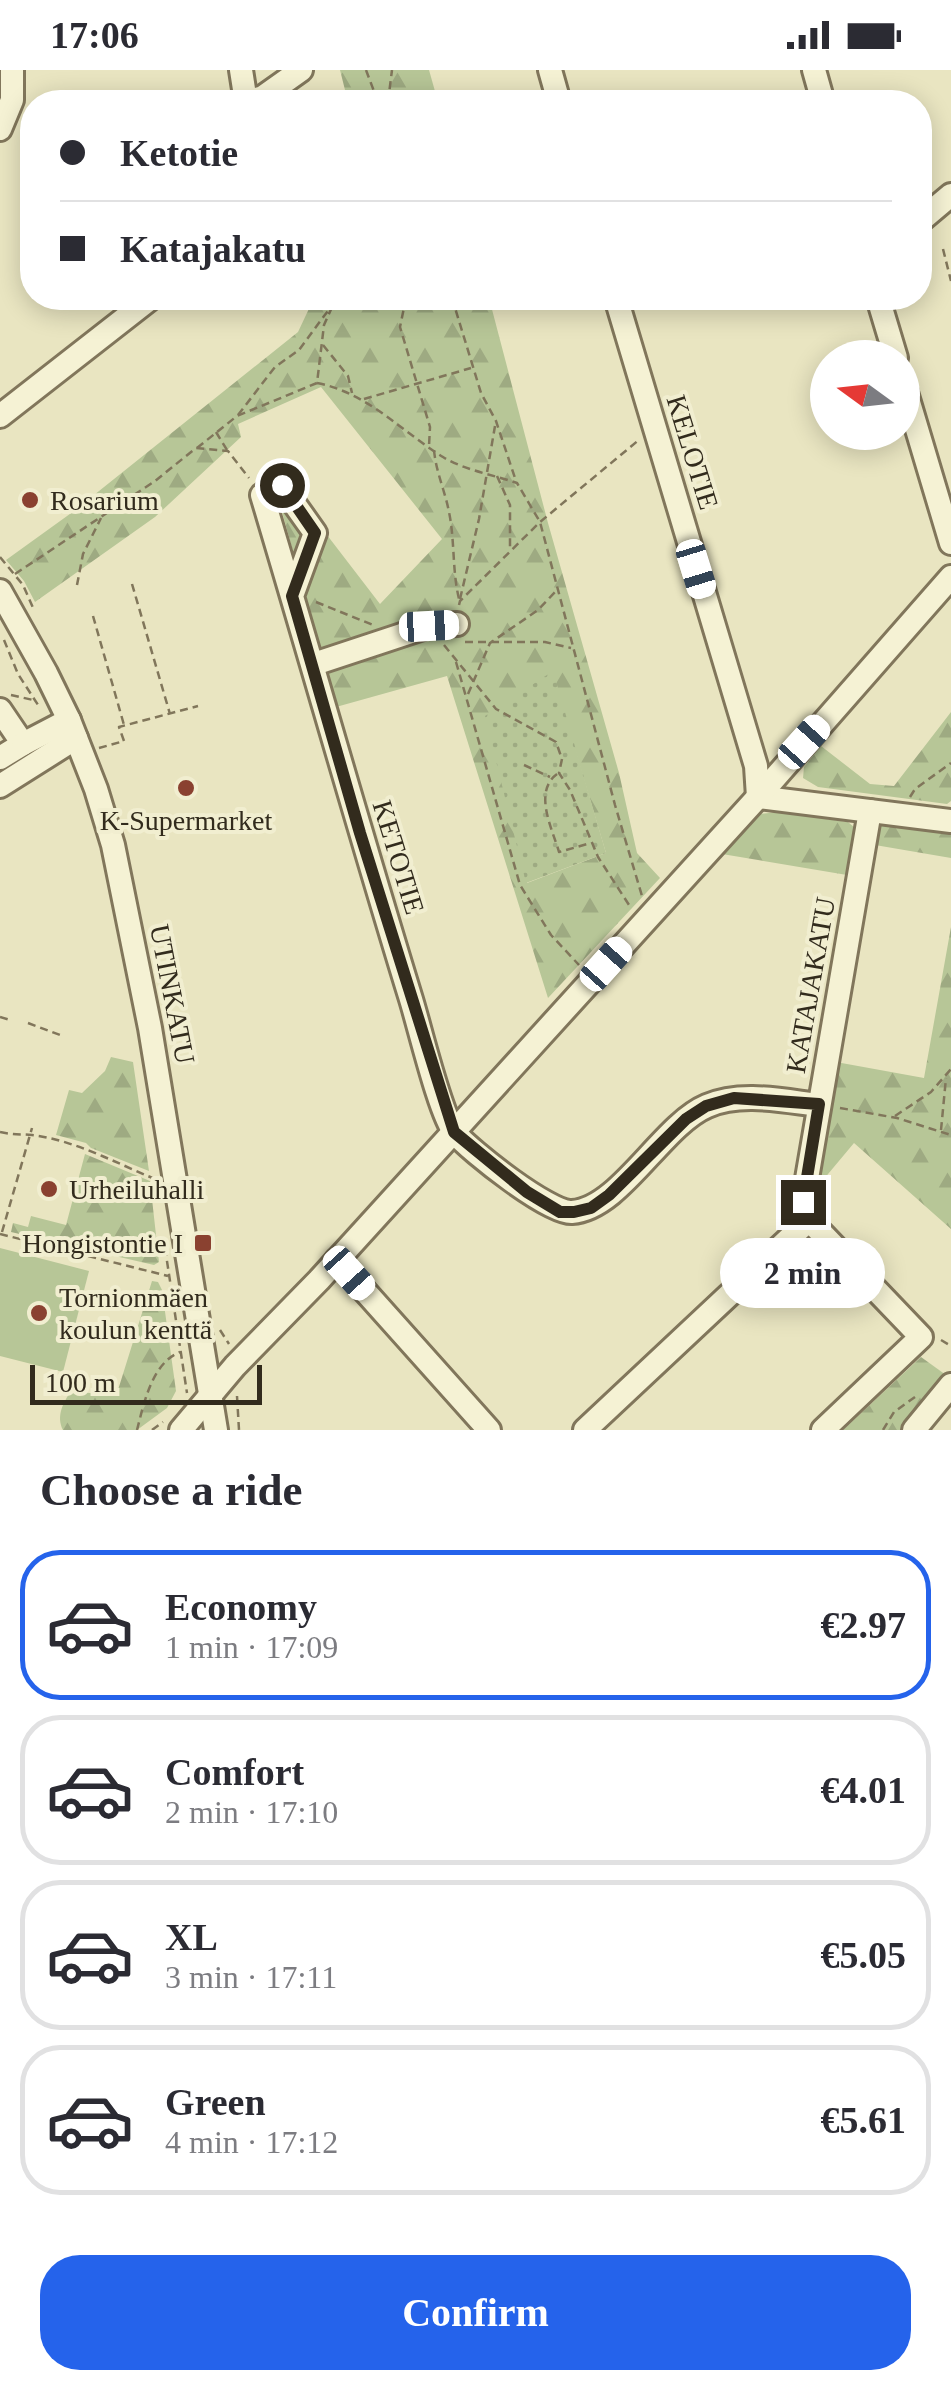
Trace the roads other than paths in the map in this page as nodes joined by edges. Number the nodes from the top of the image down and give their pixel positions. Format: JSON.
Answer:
{"nodes":[{"id":1,"x":12,"y":70,"type":"edge"},
{"id":2,"x":301,"y":70,"type":"edge"},
{"id":3,"x":274,"y":90,"type":"edge"},
{"id":4,"x":0,"y":129,"type":"edge"},
{"id":5,"x":136,"y":310,"type":"edge"},
{"id":6,"x":619,"y":310,"type":"edge"},
{"id":7,"x":882,"y":310,"type":"edge"},
{"id":8,"x":891,"y":340,"type":"edge"},
{"id":9,"x":0,"y":416,"type":"edge"},
{"id":10,"x":920,"y":439,"type":"edge"},
{"id":11,"x":951,"y":543,"type":"edge"},
{"id":12,"x":951,"y":577,"type":"edge"},
{"id":13,"x":7,"y":582,"type":"edge"},
{"id":14,"x":292,"y":596,"type":"junction"},
{"id":15,"x":458,"y":612,"type":"road end"},
{"id":16,"x":314,"y":664,"type":"junction"},
{"id":17,"x":0,"y":710,"type":"edge"},
{"id":18,"x":66,"y":729,"type":"junction"},
{"id":19,"x":23,"y":744,"type":"junction"},
{"id":20,"x":0,"y":758,"type":"edge"},
{"id":21,"x":0,"y":786,"type":"edge"},
{"id":22,"x":758,"y":797,"type":"junction"},
{"id":23,"x":870,"y":811,"type":"junction"},
{"id":24,"x":951,"y":821,"type":"edge"},
{"id":25,"x":819,"y":1104,"type":"junction"},
{"id":26,"x":454,"y":1132,"type":"junction"},
{"id":27,"x":809,"y":1220,"type":"junction"},
{"id":28,"x":338,"y":1260,"type":"junction"},
{"id":29,"x":951,"y":1386,"type":"edge"},
{"id":30,"x":209,"y":1398,"type":"junction"},
{"id":31,"x":180,"y":1430,"type":"edge"},
{"id":32,"x":216,"y":1430,"type":"edge"},
{"id":33,"x":489,"y":1430,"type":"edge"},
{"id":34,"x":585,"y":1430,"type":"edge"},
{"id":35,"x":823,"y":1430,"type":"edge"},
{"id":36,"x":914,"y":1430,"type":"edge"}],
"edges":[{"from":1,"to":4,"type":"street"},
{"from":2,"to":3,"type":"street"},
{"from":5,"to":9,"type":"street"},
{"from":6,"to":22,"type":"street","name":"KELOTIE"},
{"from":7,"to":8,"type":"street"},
{"from":10,"to":11,"type":"street"},
{"from":12,"to":22,"type":"street"},
{"from":13,"to":18,"type":"street","name":"UTINKATU"},
{"from":14,"to":14,"type":"street","name":"KETOTIE"},
{"from":14,"to":16,"type":"street","name":"KETOTIE"},
{"from":15,"to":16,"type":"street"},
{"from":16,"to":26,"type":"street","name":"KETOTIE"},
{"from":17,"to":19,"type":"street"},
{"from":18,"to":19,"type":"street"},
{"from":18,"to":21,"type":"street"},
{"from":18,"to":30,"type":"street","name":"UTINKATU"},
{"from":19,"to":20,"type":"street"},
{"from":22,"to":23,"type":"street"},
{"from":22,"to":26,"type":"street"},
{"from":23,"to":24,"type":"street"},
{"from":23,"to":25,"type":"street","name":"KATAJAKATU"},
{"from":25,"to":26,"type":"street"},
{"from":25,"to":27,"type":"street","name":"KATAJAKATU"},
{"from":26,"to":28,"type":"street"},
{"from":27,"to":34,"type":"street"},
{"from":27,"to":35,"type":"street"},
{"from":28,"to":30,"type":"street"},
{"from":28,"to":33,"type":"street"},
{"from":29,"to":36,"type":"street"},
{"from":30,"to":31,"type":"street"},
{"from":30,"to":32,"type":"street","name":"UTINKATU"}]}
